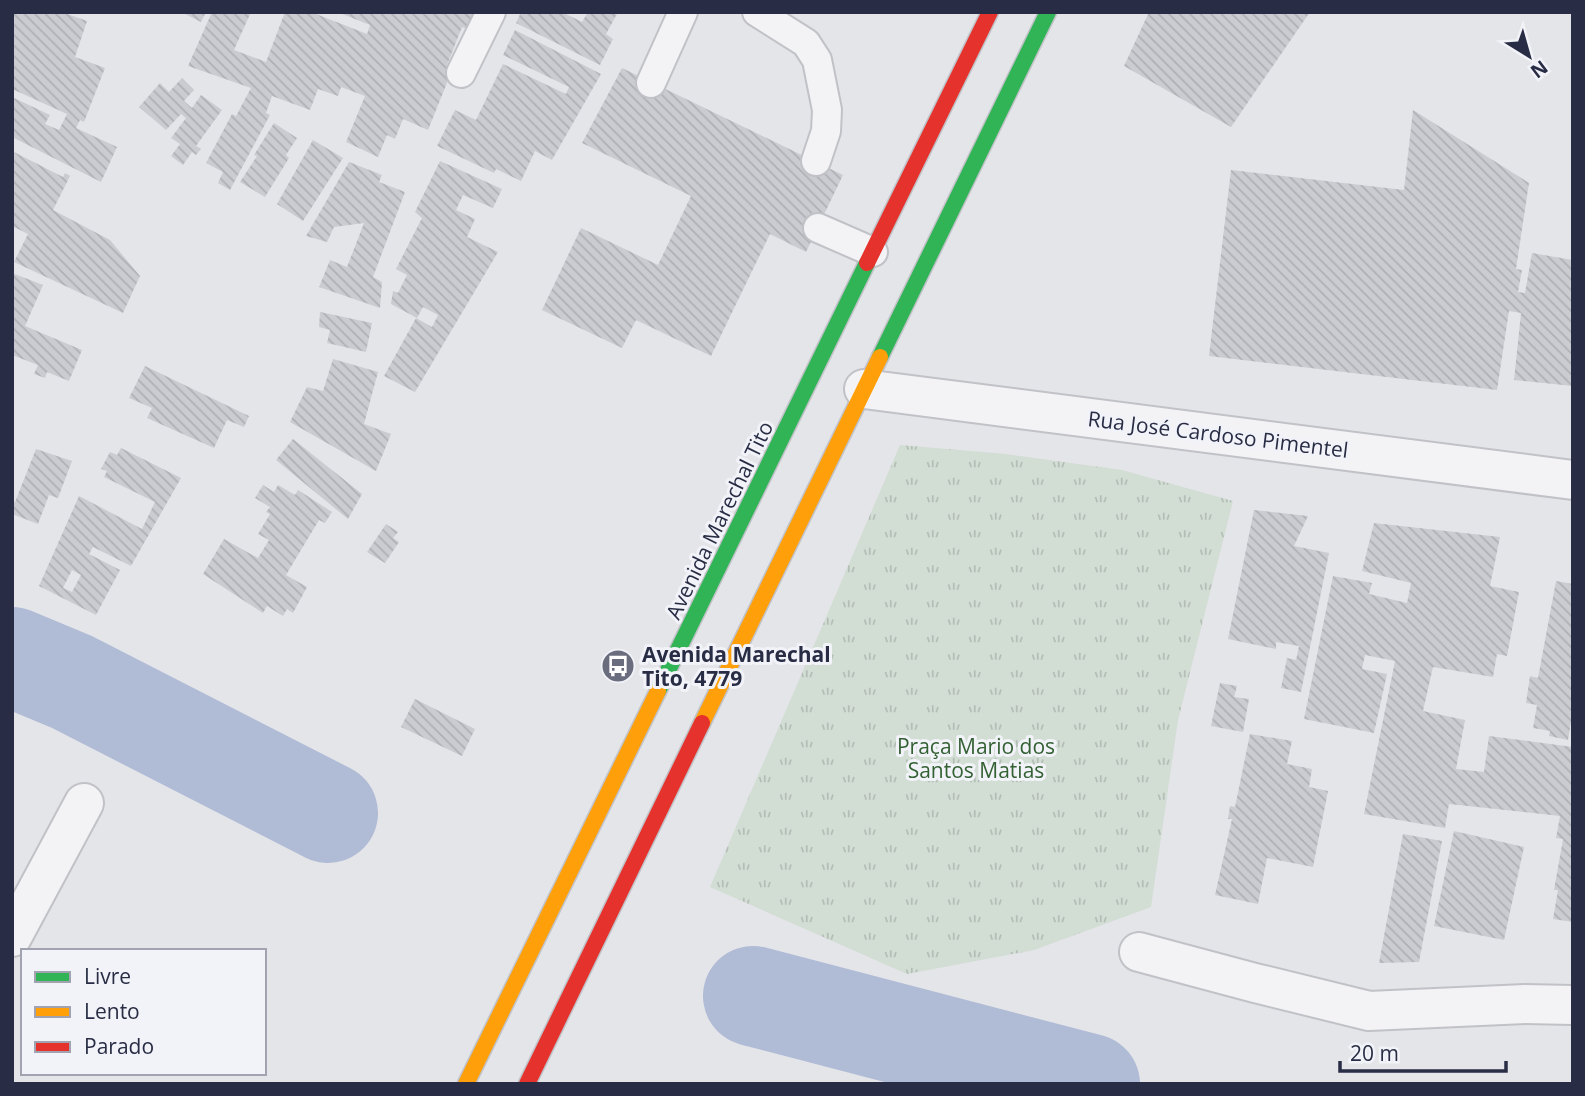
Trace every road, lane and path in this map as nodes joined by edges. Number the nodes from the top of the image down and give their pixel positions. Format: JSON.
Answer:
{"nodes":[{"id":1,"x":491,"y":12,"type":"edge"},
{"id":2,"x":683,"y":12,"type":"edge"},
{"id":3,"x":757,"y":12,"type":"edge"},
{"id":4,"x":1048,"y":12,"type":"edge"},
{"id":5,"x":990,"y":14,"type":"edge"},
{"id":6,"x":1003,"y":29,"type":"dead end"},
{"id":7,"x":461,"y":73,"type":"dead end"},
{"id":8,"x":651,"y":83,"type":"dead end"},
{"id":9,"x":816,"y":161,"type":"dead end"},
{"id":10,"x":818,"y":228,"type":"dead end"},
{"id":11,"x":913,"y":249,"type":"dead end"},
{"id":12,"x":873,"y":252,"type":"junction"},
{"id":13,"x":917,"y":279,"type":"junction"},
{"id":14,"x":864,"y":389,"type":"junction"},
{"id":15,"x":1573,"y":480,"type":"edge"},
{"id":16,"x":83,"y":803,"type":"dead end"},
{"id":17,"x":12,"y":937,"type":"edge"},
{"id":18,"x":1139,"y":951,"type":"dead end"},
{"id":19,"x":1573,"y":1005,"type":"edge"},
{"id":20,"x":466,"y":1084,"type":"edge"},
{"id":21,"x":527,"y":1084,"type":"edge"}],
"edges":[{"from":1,"to":7,"type":"lane"},
{"from":2,"to":8,"type":"lane"},
{"from":3,"to":9,"type":"lane"},
{"from":4,"to":13,"type":"main road"},
{"from":5,"to":6,"type":"main road"},
{"from":5,"to":12,"type":"main road","name":"Avenida Marechal Tito"},
{"from":10,"to":12,"type":"lane"},
{"from":11,"to":13,"type":"main road"},
{"from":12,"to":20,"type":"main road","name":"Avenida Marechal Tito"},
{"from":13,"to":14,"type":"main road"},
{"from":14,"to":15,"type":"street","name":"Rua José Cardoso Pimentel"},
{"from":14,"to":21,"type":"main road"},
{"from":16,"to":17,"type":"street"},
{"from":18,"to":19,"type":"street"}]}
